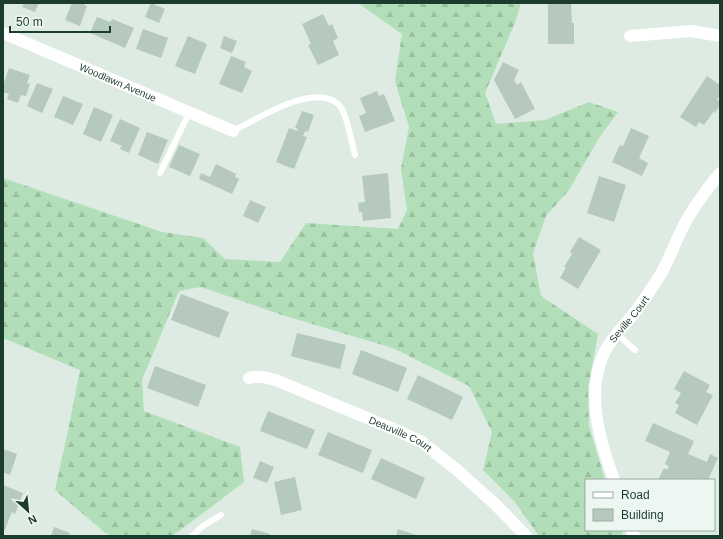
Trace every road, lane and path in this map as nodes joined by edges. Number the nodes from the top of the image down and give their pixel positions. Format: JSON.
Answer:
{"nodes":[{"id":1,"x":3,"y":33,"type":"edge"},
{"id":2,"x":630,"y":36,"type":"dead end"},
{"id":3,"x":720,"y":36,"type":"edge"},
{"id":4,"x":189,"y":112,"type":"junction"},
{"id":5,"x":233,"y":131,"type":"joint"},
{"id":6,"x":355,"y":155,"type":"dead end"},
{"id":7,"x":160,"y":173,"type":"dead end"},
{"id":8,"x":720,"y":173,"type":"edge"},
{"id":9,"x":617,"y":334,"type":"junction"},
{"id":10,"x":635,"y":350,"type":"dead end"},
{"id":11,"x":249,"y":378,"type":"dead end"},
{"id":12,"x":614,"y":479,"type":"edge"},
{"id":13,"x":221,"y":515,"type":"dead end"},
{"id":14,"x":192,"y":536,"type":"edge"},
{"id":15,"x":526,"y":536,"type":"edge"}],
"edges":[{"from":1,"to":4,"type":"street","name":"Woodlawn Avenue"},
{"from":2,"to":3,"type":"street"},
{"from":4,"to":5,"type":"street","name":"Woodlawn Avenue"},
{"from":4,"to":7,"type":"lane"},
{"from":5,"to":6,"type":"lane"},
{"from":8,"to":9,"type":"street","name":"Seville Court"},
{"from":9,"to":10,"type":"lane"},
{"from":9,"to":12,"type":"street","name":"Seville Court"},
{"from":11,"to":15,"type":"street","name":"Deauville Court"},
{"from":13,"to":14,"type":"lane"}]}
